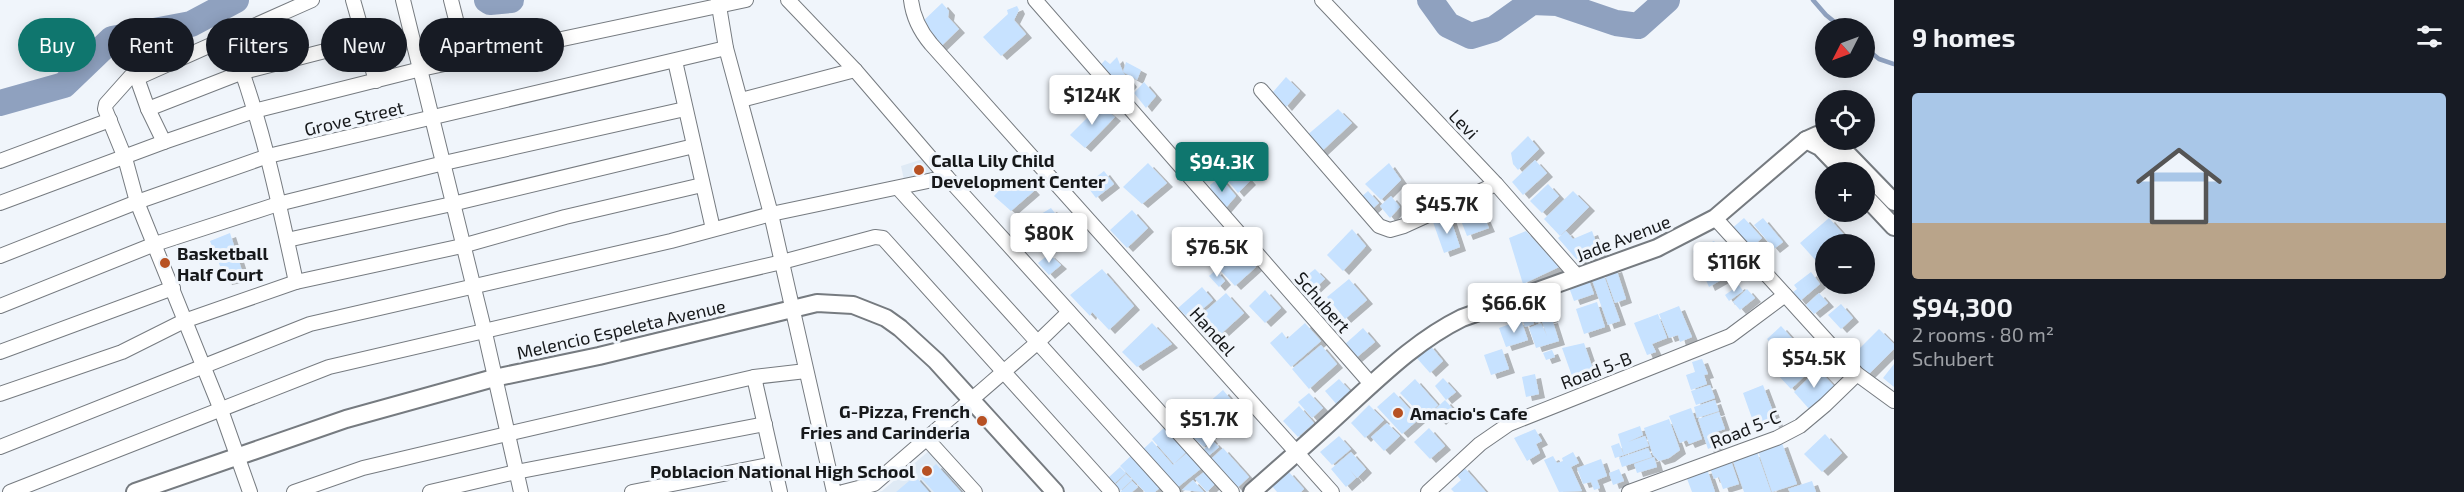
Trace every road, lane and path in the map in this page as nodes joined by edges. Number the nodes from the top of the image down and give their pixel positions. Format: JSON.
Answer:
{"nodes":[{"id":1,"x":312,"y":0,"type":"edge"},
{"id":2,"x":353,"y":0,"type":"edge"},
{"id":3,"x":403,"y":0,"type":"edge"},
{"id":4,"x":451,"y":0,"type":"edge"},
{"id":5,"x":746,"y":0,"type":"edge"},
{"id":6,"x":788,"y":0,"type":"edge"},
{"id":7,"x":911,"y":0,"type":"edge"},
{"id":8,"x":1035,"y":0,"type":"edge"},
{"id":9,"x":1322,"y":0,"type":"edge"},
{"id":10,"x":718,"y":3,"type":"edge"},
{"id":11,"x":272,"y":18,"type":"edge"},
{"id":12,"x":358,"y":18,"type":"edge"},
{"id":13,"x":456,"y":18,"type":"edge"},
{"id":14,"x":564,"y":37,"type":"edge"},
{"id":15,"x":206,"y":47,"type":"edge"},
{"id":16,"x":726,"y":48,"type":"junction"},
{"id":17,"x":419,"y":61,"type":"edge"},
{"id":18,"x":675,"y":61,"type":"junction"},
{"id":19,"x":419,"y":70,"type":"edge"},
{"id":20,"x":855,"y":70,"type":"junction"},
{"id":21,"x":243,"y":72,"type":"joint"},
{"id":22,"x":373,"y":72,"type":"edge"},
{"id":23,"x":422,"y":72,"type":"edge"},
{"id":24,"x":137,"y":78,"type":"junction"},
{"id":25,"x":376,"y":81,"type":"junction"},
{"id":26,"x":1261,"y":90,"type":"dead end"},
{"id":27,"x":741,"y":100,"type":"junction"},
{"id":28,"x":148,"y":109,"type":"junction"},
{"id":29,"x":685,"y":109,"type":"junction"},
{"id":30,"x":254,"y":111,"type":"junction"},
{"id":31,"x":433,"y":118,"type":"junction"},
{"id":32,"x":110,"y":120,"type":"junction"},
{"id":33,"x":1815,"y":136,"type":"edge"},
{"id":34,"x":1806,"y":140,"type":"junction"},
{"id":35,"x":164,"y":142,"type":"junction"},
{"id":36,"x":694,"y":146,"type":"junction"},
{"id":37,"x":1844,"y":150,"type":"edge"},
{"id":38,"x":268,"y":156,"type":"junction"},
{"id":39,"x":125,"y":158,"type":"junction"},
{"id":40,"x":0,"y":161,"type":"edge"},
{"id":41,"x":1834,"y":162,"type":"edge"},
{"id":42,"x":444,"y":163,"type":"junction"},
{"id":43,"x":946,"y":177,"type":"junction"},
{"id":44,"x":1496,"y":184,"type":"junction"},
{"id":45,"x":702,"y":185,"type":"junction"},
{"id":46,"x":898,"y":188,"type":"junction"},
{"id":47,"x":137,"y":202,"type":"junction"},
{"id":48,"x":1894,"y":202,"type":"edge"},
{"id":49,"x":0,"y":203,"type":"edge"},
{"id":50,"x":278,"y":204,"type":"junction"},
{"id":51,"x":452,"y":204,"type":"junction"},
{"id":52,"x":1875,"y":207,"type":"edge"},
{"id":53,"x":771,"y":214,"type":"junction"},
{"id":54,"x":1715,"y":218,"type":"junction"},
{"id":55,"x":1894,"y":227,"type":"edge"},
{"id":56,"x":713,"y":229,"type":"junction"},
{"id":57,"x":287,"y":240,"type":"junction"},
{"id":58,"x":155,"y":244,"type":"junction"},
{"id":59,"x":462,"y":246,"type":"junction"},
{"id":60,"x":0,"y":256,"type":"edge"},
{"id":61,"x":782,"y":262,"type":"junction"},
{"id":62,"x":1577,"y":276,"type":"junction"},
{"id":63,"x":296,"y":282,"type":"junction"},
{"id":64,"x":473,"y":285,"type":"junction"},
{"id":65,"x":172,"y":288,"type":"junction"},
{"id":66,"x":1785,"y":296,"type":"junction"},
{"id":67,"x":0,"y":306,"type":"edge"},
{"id":68,"x":791,"y":308,"type":"junction"},
{"id":69,"x":1069,"y":312,"type":"junction"},
{"id":70,"x":184,"y":321,"type":"junction"},
{"id":71,"x":485,"y":333,"type":"junction"},
{"id":72,"x":1038,"y":342,"type":"junction"},
{"id":73,"x":0,"y":352,"type":"edge"},
{"id":74,"x":202,"y":367,"type":"junction"},
{"id":75,"x":806,"y":371,"type":"junction"},
{"id":76,"x":1003,"y":372,"type":"junction"},
{"id":77,"x":1857,"y":374,"type":"junction"},
{"id":78,"x":494,"y":378,"type":"junction"},
{"id":79,"x":754,"y":378,"type":"junction"},
{"id":80,"x":1371,"y":384,"type":"junction"},
{"id":81,"x":0,"y":394,"type":"edge"},
{"id":82,"x":972,"y":399,"type":"junction"},
{"id":83,"x":1894,"y":401,"type":"edge"},
{"id":84,"x":221,"y":410,"type":"junction"},
{"id":85,"x":765,"y":424,"type":"junction"},
{"id":86,"x":507,"y":434,"type":"junction"},
{"id":87,"x":927,"y":439,"type":"junction"},
{"id":88,"x":2,"y":443,"type":"edge"},
{"id":89,"x":1297,"y":452,"type":"junction"},
{"id":90,"x":237,"y":455,"type":"junction"},
{"id":91,"x":773,"y":464,"type":"junction"},
{"id":92,"x":516,"y":472,"type":"junction"},
{"id":93,"x":10,"y":492,"type":"edge"},
{"id":94,"x":135,"y":492,"type":"edge"},
{"id":95,"x":250,"y":492,"type":"edge"},
{"id":96,"x":294,"y":492,"type":"edge"},
{"id":97,"x":430,"y":492,"type":"edge"},
{"id":98,"x":520,"y":492,"type":"edge"},
{"id":99,"x":632,"y":492,"type":"edge"},
{"id":100,"x":780,"y":492,"type":"edge"},
{"id":101,"x":834,"y":492,"type":"edge"},
{"id":102,"x":843,"y":492,"type":"edge"},
{"id":103,"x":975,"y":492,"type":"edge"},
{"id":104,"x":1055,"y":492,"type":"edge"},
{"id":105,"x":1112,"y":492,"type":"edge"},
{"id":106,"x":1173,"y":492,"type":"edge"},
{"id":107,"x":1232,"y":492,"type":"edge"},
{"id":108,"x":1252,"y":492,"type":"edge"},
{"id":109,"x":1332,"y":492,"type":"edge"},
{"id":110,"x":1428,"y":492,"type":"edge"},
{"id":111,"x":1629,"y":492,"type":"edge"}],
"edges":[{"from":1,"to":11,"type":"street"},
{"from":2,"to":12,"type":"street"},
{"from":3,"to":17,"type":"street"},
{"from":4,"to":13,"type":"street"},
{"from":5,"to":10,"type":"street"},
{"from":6,"to":20,"type":"street"},
{"from":7,"to":89,"type":"street","name":"Handel"},
{"from":8,"to":80,"type":"street","name":"Schubert"},
{"from":9,"to":44,"type":"street","name":"Levi"},
{"from":10,"to":14,"type":"street"},
{"from":10,"to":16,"type":"street"},
{"from":15,"to":24,"type":"street"},
{"from":16,"to":18,"type":"street","name":"Grove Street"},
{"from":16,"to":27,"type":"street"},
{"from":18,"to":29,"type":"street"},
{"from":18,"to":31,"type":"street","name":"Grove Street"},
{"from":19,"to":25,"type":"street"},
{"from":20,"to":27,"type":"street"},
{"from":20,"to":43,"type":"street"},
{"from":21,"to":28,"type":"street"},
{"from":21,"to":30,"type":"street"},
{"from":22,"to":25,"type":"street"},
{"from":23,"to":31,"type":"street"},
{"from":24,"to":28,"type":"street"},
{"from":24,"to":32,"type":"street"},
{"from":25,"to":30,"type":"street"},
{"from":26,"to":44,"type":"street"},
{"from":27,"to":53,"type":"street"},
{"from":28,"to":35,"type":"street"},
{"from":29,"to":36,"type":"street"},
{"from":29,"to":42,"type":"street"},
{"from":30,"to":35,"type":"street"},
{"from":30,"to":38,"type":"street"},
{"from":31,"to":38,"type":"street","name":"Grove Street"},
{"from":31,"to":42,"type":"street"},
{"from":32,"to":39,"type":"street"},
{"from":32,"to":40,"type":"street"},
{"from":33,"to":34,"type":"street"},
{"from":34,"to":41,"type":"street"},
{"from":34,"to":54,"type":"street","name":"Jade Avenue"},
{"from":35,"to":39,"type":"street"},
{"from":36,"to":45,"type":"street"},
{"from":36,"to":51,"type":"street"},
{"from":37,"to":48,"type":"street"},
{"from":38,"to":47,"type":"street","name":"Grove Street"},
{"from":38,"to":50,"type":"street"},
{"from":39,"to":47,"type":"street"},
{"from":39,"to":49,"type":"street"},
{"from":42,"to":50,"type":"street"},
{"from":42,"to":51,"type":"street"},
{"from":43,"to":46,"type":"street"},
{"from":43,"to":69,"type":"street"},
{"from":44,"to":62,"type":"street","name":"Levi"},
{"from":45,"to":56,"type":"street"},
{"from":45,"to":59,"type":"street"},
{"from":46,"to":53,"type":"street"},
{"from":46,"to":72,"type":"street"},
{"from":47,"to":58,"type":"street"},
{"from":47,"to":60,"type":"street","name":"Grove Street"},
{"from":50,"to":57,"type":"street"},
{"from":50,"to":58,"type":"street"},
{"from":51,"to":57,"type":"street"},
{"from":51,"to":59,"type":"street"},
{"from":52,"to":55,"type":"street"},
{"from":53,"to":56,"type":"street"},
{"from":53,"to":61,"type":"street"},
{"from":54,"to":62,"type":"street","name":"Jade Avenue"},
{"from":54,"to":66,"type":"street"},
{"from":56,"to":64,"type":"street"},
{"from":57,"to":63,"type":"street"},
{"from":58,"to":65,"type":"street"},
{"from":58,"to":67,"type":"street"},
{"from":59,"to":63,"type":"street"},
{"from":59,"to":64,"type":"street"},
{"from":61,"to":68,"type":"street"},
{"from":61,"to":71,"type":"street"},
{"from":61,"to":76,"type":"street"},
{"from":62,"to":80,"type":"street","name":"Jade Avenue"},
{"from":63,"to":70,"type":"street"},
{"from":64,"to":71,"type":"street"},
{"from":64,"to":74,"type":"street"},
{"from":65,"to":70,"type":"street"},
{"from":65,"to":73,"type":"street"},
{"from":66,"to":77,"type":"street"},
{"from":66,"to":110,"type":"street","name":"Road 5-B"},
{"from":68,"to":75,"type":"street"},
{"from":68,"to":78,"type":"street","name":"Melencio Espeleta Avenue"},
{"from":68,"to":82,"type":"street","name":"Melencio Espeleta Avenue"},
{"from":69,"to":72,"type":"street"},
{"from":69,"to":107,"type":"street"},
{"from":70,"to":74,"type":"street"},
{"from":70,"to":81,"type":"street"},
{"from":71,"to":78,"type":"street"},
{"from":71,"to":84,"type":"street"},
{"from":72,"to":76,"type":"street"},
{"from":72,"to":106,"type":"street"},
{"from":74,"to":84,"type":"street"},
{"from":74,"to":88,"type":"street"},
{"from":75,"to":79,"type":"street"},
{"from":75,"to":101,"type":"street"},
{"from":76,"to":82,"type":"street"},
{"from":76,"to":105,"type":"street"},
{"from":77,"to":83,"type":"street"},
{"from":77,"to":111,"type":"street","name":"Road 5-C"},
{"from":78,"to":86,"type":"street"},
{"from":78,"to":90,"type":"street","name":"Melencio Espeleta Avenue"},
{"from":79,"to":85,"type":"street"},
{"from":79,"to":86,"type":"street"},
{"from":80,"to":89,"type":"street","name":"Jade Avenue"},
{"from":82,"to":87,"type":"street"},
{"from":82,"to":104,"type":"street","name":"Melencio Espeleta Avenue"},
{"from":84,"to":90,"type":"street"},
{"from":84,"to":93,"type":"street"},
{"from":85,"to":91,"type":"street"},
{"from":85,"to":92,"type":"street"},
{"from":86,"to":92,"type":"street"},
{"from":86,"to":96,"type":"street"},
{"from":87,"to":102,"type":"street"},
{"from":87,"to":103,"type":"street"},
{"from":89,"to":108,"type":"street","name":"Jade Avenue"},
{"from":89,"to":109,"type":"street","name":"Handel"},
{"from":90,"to":94,"type":"street","name":"Melencio Espeleta Avenue"},
{"from":90,"to":95,"type":"street"},
{"from":91,"to":99,"type":"street"},
{"from":91,"to":100,"type":"street"},
{"from":92,"to":97,"type":"street"},
{"from":92,"to":98,"type":"street"}]}
